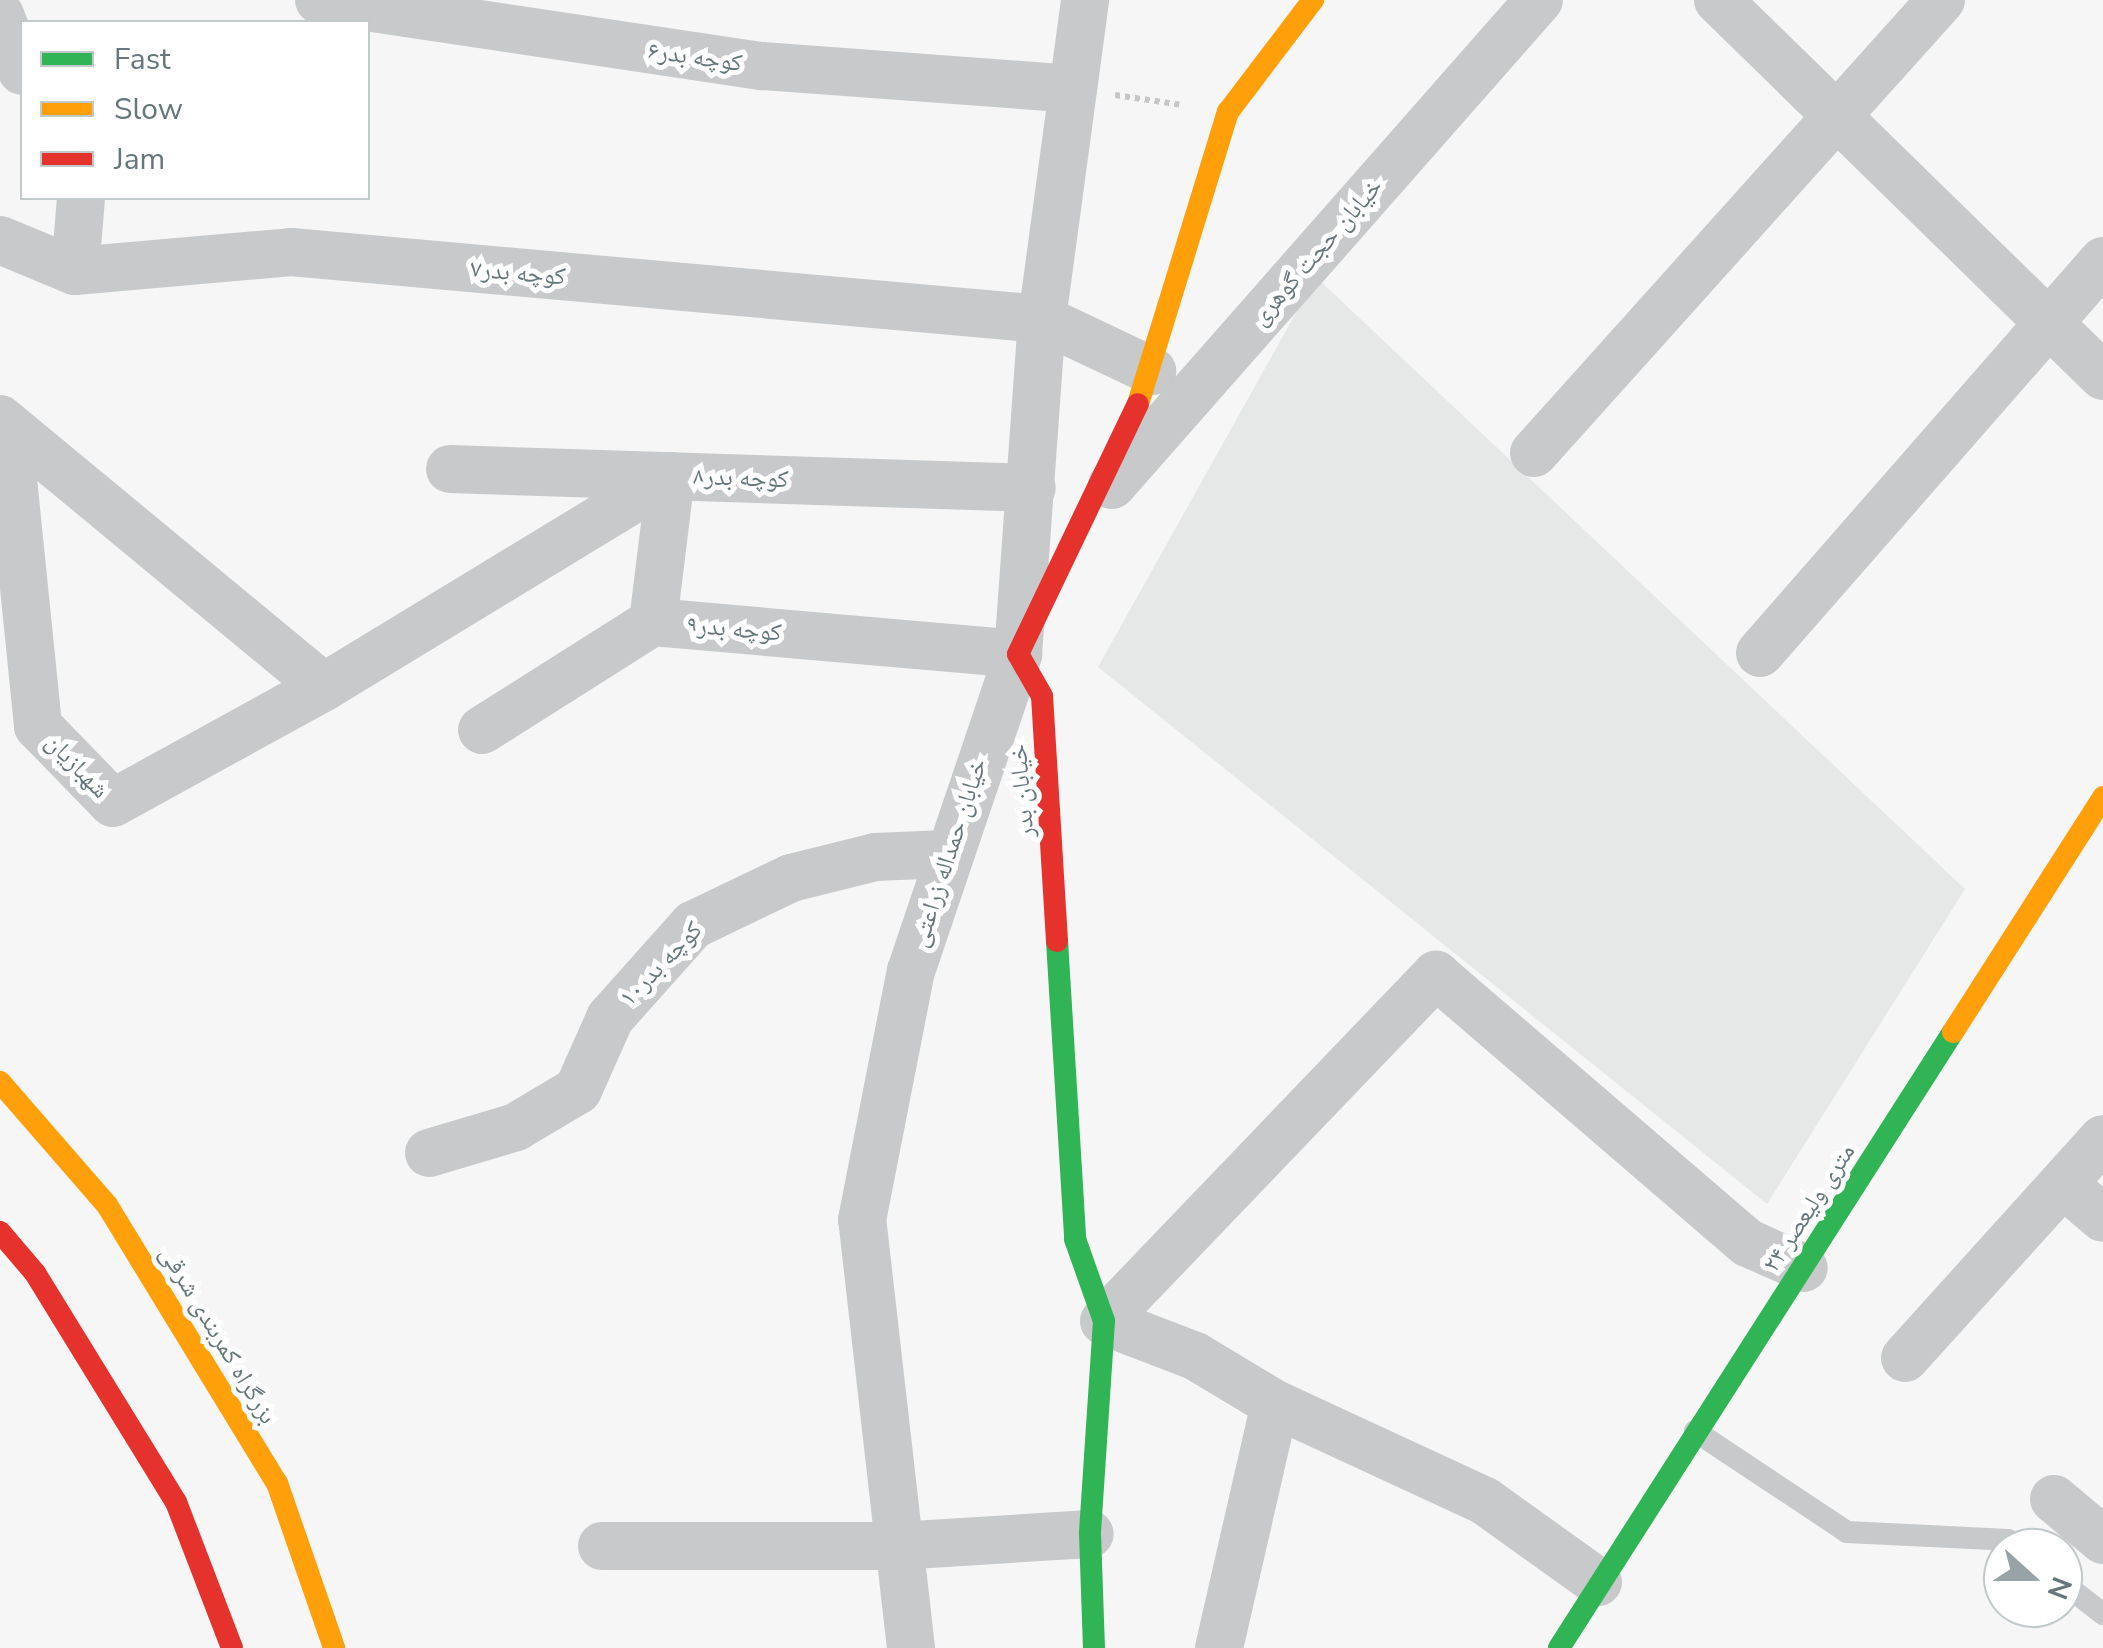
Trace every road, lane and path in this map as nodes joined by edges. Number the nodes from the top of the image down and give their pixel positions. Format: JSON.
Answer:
{"nodes":[{"id":1,"x":319,"y":0,"type":"edge"},
{"id":2,"x":1085,"y":0,"type":"edge"},
{"id":3,"x":1313,"y":0,"type":"edge"},
{"id":4,"x":1539,"y":0,"type":"edge"},
{"id":5,"x":1718,"y":0,"type":"edge"},
{"id":6,"x":1941,"y":0,"type":"edge"},
{"id":7,"x":0,"y":15,"type":"edge"},
{"id":8,"x":20,"y":66,"type":"edge"},
{"id":9,"x":1073,"y":89,"type":"junction"},
{"id":10,"x":1228,"y":112,"type":"junction"},
{"id":11,"x":1839,"y":118,"type":"junction"},
{"id":12,"x":81,"y":200,"type":"edge"},
{"id":13,"x":0,"y":240,"type":"edge"},
{"id":14,"x":2103,"y":261,"type":"edge"},
{"id":15,"x":75,"y":271,"type":"junction"},
{"id":16,"x":1042,"y":319,"type":"junction"},
{"id":17,"x":2047,"y":326,"type":"junction"},
{"id":18,"x":1152,"y":371,"type":"junction"},
{"id":19,"x":2103,"y":376,"type":"edge"},
{"id":20,"x":4,"y":424,"type":"edge"},
{"id":21,"x":1534,"y":453,"type":"dead end"},
{"id":22,"x":450,"y":469,"type":"dead end"},
{"id":23,"x":670,"y":476,"type":"junction"},
{"id":24,"x":1032,"y":488,"type":"junction"},
{"id":25,"x":1094,"y":504,"type":"junction"},
{"id":26,"x":653,"y":622,"type":"junction"},
{"id":27,"x":1760,"y":653,"type":"dead end"},
{"id":28,"x":1018,"y":654,"type":"junction"},
{"id":29,"x":324,"y":687,"type":"junction"},
{"id":30,"x":482,"y":730,"type":"dead end"},
{"id":31,"x":2103,"y":797,"type":"edge"},
{"id":32,"x":946,"y":854,"type":"junction"},
{"id":33,"x":0,"y":1082,"type":"edge"},
{"id":34,"x":2103,"y":1139,"type":"edge"},
{"id":35,"x":429,"y":1153,"type":"dead end"},
{"id":36,"x":2062,"y":1184,"type":"junction"},
{"id":37,"x":2103,"y":1218,"type":"edge"},
{"id":38,"x":0,"y":1232,"type":"edge"},
{"id":39,"x":1804,"y":1268,"type":"junction"},
{"id":40,"x":1104,"y":1322,"type":"junction"},
{"id":41,"x":1905,"y":1358,"type":"dead end"},
{"id":42,"x":1276,"y":1404,"type":"junction"},
{"id":43,"x":1695,"y":1431,"type":"junction"},
{"id":44,"x":2054,"y":1499,"type":"dead end"},
{"id":45,"x":1090,"y":1534,"type":"junction"},
{"id":46,"x":1983,"y":1539,"type":"edge"},
{"id":47,"x":2103,"y":1540,"type":"edge"},
{"id":48,"x":602,"y":1546,"type":"dead end"},
{"id":49,"x":898,"y":1546,"type":"junction"},
{"id":50,"x":1598,"y":1582,"type":"junction"},
{"id":51,"x":2083,"y":1598,"type":"edge"},
{"id":52,"x":2103,"y":1614,"type":"edge"},
{"id":53,"x":232,"y":1648,"type":"edge"},
{"id":54,"x":334,"y":1648,"type":"edge"},
{"id":55,"x":910,"y":1648,"type":"edge"},
{"id":56,"x":1094,"y":1648,"type":"edge"},
{"id":57,"x":1219,"y":1648,"type":"edge"},
{"id":58,"x":1559,"y":1648,"type":"edge"}],
"edges":[{"from":1,"to":9,"type":"street","name":"کوچه بدر۶"},
{"from":2,"to":9,"type":"street","name":"خیابان حمداله زراعتی"},
{"from":3,"to":10,"type":"main road"},
{"from":4,"to":25,"type":"street","name":"خیابان حجت گوهری"},
{"from":5,"to":11,"type":"street"},
{"from":6,"to":11,"type":"street"},
{"from":7,"to":8,"type":"street"},
{"from":9,"to":10,"type":"path"},
{"from":9,"to":16,"type":"street","name":"خیابان حمداله زراعتی"},
{"from":10,"to":18,"type":"main road"},
{"from":11,"to":17,"type":"street"},
{"from":11,"to":21,"type":"street"},
{"from":12,"to":15,"type":"street"},
{"from":13,"to":15,"type":"street","name":"کوچه بدر۷"},
{"from":14,"to":17,"type":"street"},
{"from":15,"to":16,"type":"street","name":"کوچه بدر۷"},
{"from":16,"to":18,"type":"street"},
{"from":16,"to":24,"type":"street","name":"خیابان حمداله زراعتی"},
{"from":17,"to":19,"type":"street"},
{"from":17,"to":27,"type":"street"},
{"from":18,"to":25,"type":"main road"},
{"from":20,"to":29,"type":"street"},
{"from":20,"to":29,"type":"street","name":"شهبازیان"},
{"from":22,"to":23,"type":"street","name":"کوچه بدر۸"},
{"from":23,"to":24,"type":"street","name":"کوچه بدر۸"},
{"from":23,"to":26,"type":"street"},
{"from":23,"to":29,"type":"street"},
{"from":24,"to":28,"type":"street","name":"خیابان حمداله زراعتی"},
{"from":25,"to":28,"type":"main road"},
{"from":26,"to":28,"type":"street","name":"کوچه بدر۹"},
{"from":26,"to":30,"type":"street","name":"کوچه بدر۹"},
{"from":28,"to":32,"type":"street","name":"خیابان حمداله زراعتی"},
{"from":28,"to":40,"type":"main road","name":"خیابان بدر"},
{"from":31,"to":39,"type":"main road","name":"۲۴ متری ولیعصر"},
{"from":32,"to":35,"type":"street","name":"کوچه بدر۱۰"},
{"from":32,"to":49,"type":"street","name":"خیابان حمداله زراعتی"},
{"from":33,"to":54,"type":"main road","name":"بزرگراه کمربندی شرقی"},
{"from":34,"to":36,"type":"street"},
{"from":36,"to":37,"type":"street"},
{"from":36,"to":41,"type":"street"},
{"from":38,"to":53,"type":"main road"},
{"from":39,"to":40,"type":"street"},
{"from":39,"to":43,"type":"main road","name":"۲۴ متری ولیعصر"},
{"from":40,"to":42,"type":"street"},
{"from":40,"to":45,"type":"main road","name":"خیابان بدر"},
{"from":42,"to":50,"type":"street"},
{"from":42,"to":57,"type":"street"},
{"from":43,"to":46,"type":"lane"},
{"from":43,"to":50,"type":"main road","name":"۲۴ متری ولیعصر"},
{"from":44,"to":47,"type":"street"},
{"from":45,"to":49,"type":"street"},
{"from":45,"to":56,"type":"main road","name":"خیابان بدر"},
{"from":48,"to":49,"type":"street"},
{"from":49,"to":55,"type":"street","name":"خیابان حمداله زراعتی"},
{"from":50,"to":58,"type":"main road","name":"۲۴ متری ولیعصر"},
{"from":51,"to":52,"type":"lane"}]}
